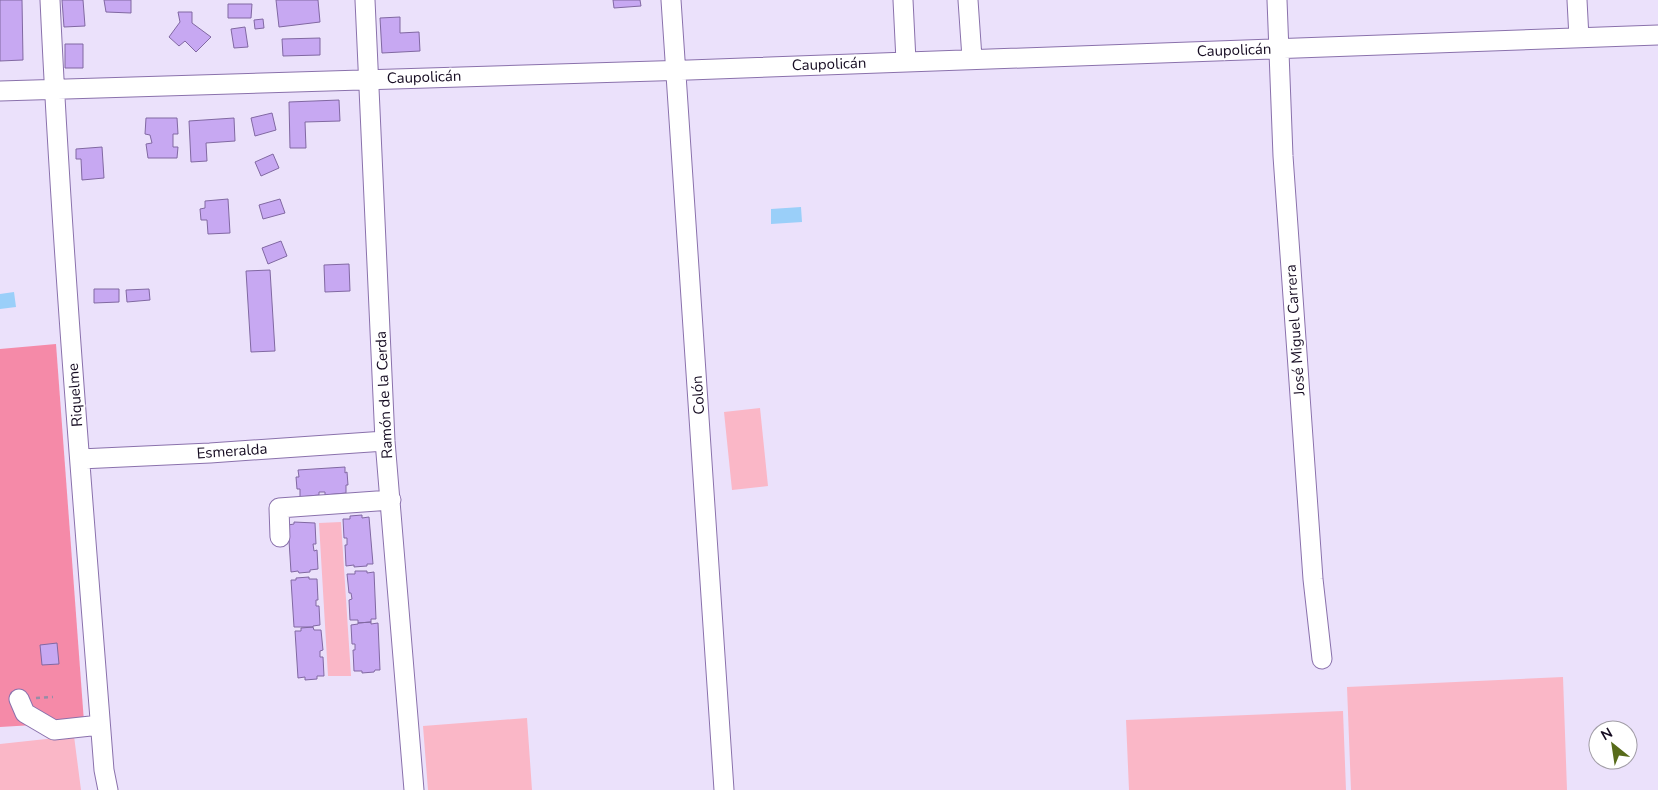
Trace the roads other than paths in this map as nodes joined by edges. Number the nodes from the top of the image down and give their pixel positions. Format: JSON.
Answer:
{"nodes":[{"id":1,"x":50,"y":0,"type":"edge"},
{"id":2,"x":365,"y":0,"type":"edge"},
{"id":3,"x":672,"y":0,"type":"edge"},
{"id":4,"x":904,"y":0,"type":"edge"},
{"id":5,"x":968,"y":0,"type":"edge"},
{"id":6,"x":1277,"y":0,"type":"edge"},
{"id":7,"x":1577,"y":0,"type":"edge"},
{"id":8,"x":1658,"y":35,"type":"edge"},
{"id":9,"x":1579,"y":38,"type":"junction"},
{"id":10,"x":1280,"y":48,"type":"junction"},
{"id":11,"x":972,"y":58,"type":"junction"},
{"id":12,"x":906,"y":61,"type":"junction"},
{"id":13,"x":677,"y":70,"type":"junction"},
{"id":14,"x":370,"y":79,"type":"junction"},
{"id":15,"x":54,"y":89,"type":"junction"},
{"id":16,"x":0,"y":91,"type":"edge"},
{"id":17,"x":385,"y":440,"type":"junction"},
{"id":18,"x":80,"y":459,"type":"junction"},
{"id":19,"x":391,"y":500,"type":"junction"},
{"id":20,"x":280,"y":536,"type":"dead end"},
{"id":21,"x":1322,"y":659,"type":"dead end"},
{"id":22,"x":19,"y":699,"type":"dead end"},
{"id":23,"x":100,"y":726,"type":"junction"},
{"id":24,"x":108,"y":790,"type":"edge"},
{"id":25,"x":414,"y":790,"type":"edge"},
{"id":26,"x":724,"y":790,"type":"edge"}],
"edges":[{"from":1,"to":15,"type":"street","name":"Riquelme"},
{"from":2,"to":14,"type":"street","name":"Ramón de la Cerda"},
{"from":3,"to":13,"type":"street","name":"Colón"},
{"from":4,"to":12,"type":"street"},
{"from":5,"to":11,"type":"street"},
{"from":6,"to":10,"type":"street","name":"José Miguel Carrera"},
{"from":7,"to":9,"type":"street"},
{"from":8,"to":9,"type":"street","name":"Caupolicán"},
{"from":9,"to":10,"type":"street","name":"Caupolicán"},
{"from":10,"to":11,"type":"street","name":"Caupolicán"},
{"from":10,"to":21,"type":"street","name":"José Miguel Carrera"},
{"from":11,"to":12,"type":"street","name":"Caupolicán"},
{"from":12,"to":13,"type":"street","name":"Caupolicán"},
{"from":13,"to":14,"type":"street","name":"Caupolicán"},
{"from":13,"to":26,"type":"street","name":"Colón"},
{"from":14,"to":15,"type":"street","name":"Caupolicán"},
{"from":14,"to":17,"type":"street","name":"Ramón de la Cerda"},
{"from":15,"to":16,"type":"street","name":"Caupolicán"},
{"from":15,"to":18,"type":"street","name":"Riquelme"},
{"from":17,"to":18,"type":"street","name":"Esmeralda"},
{"from":17,"to":19,"type":"street","name":"Ramón de la Cerda"},
{"from":18,"to":23,"type":"street","name":"Riquelme"},
{"from":19,"to":20,"type":"street"},
{"from":19,"to":25,"type":"street","name":"Ramón de la Cerda"},
{"from":22,"to":23,"type":"street"},
{"from":23,"to":24,"type":"street","name":"Riquelme"}]}
